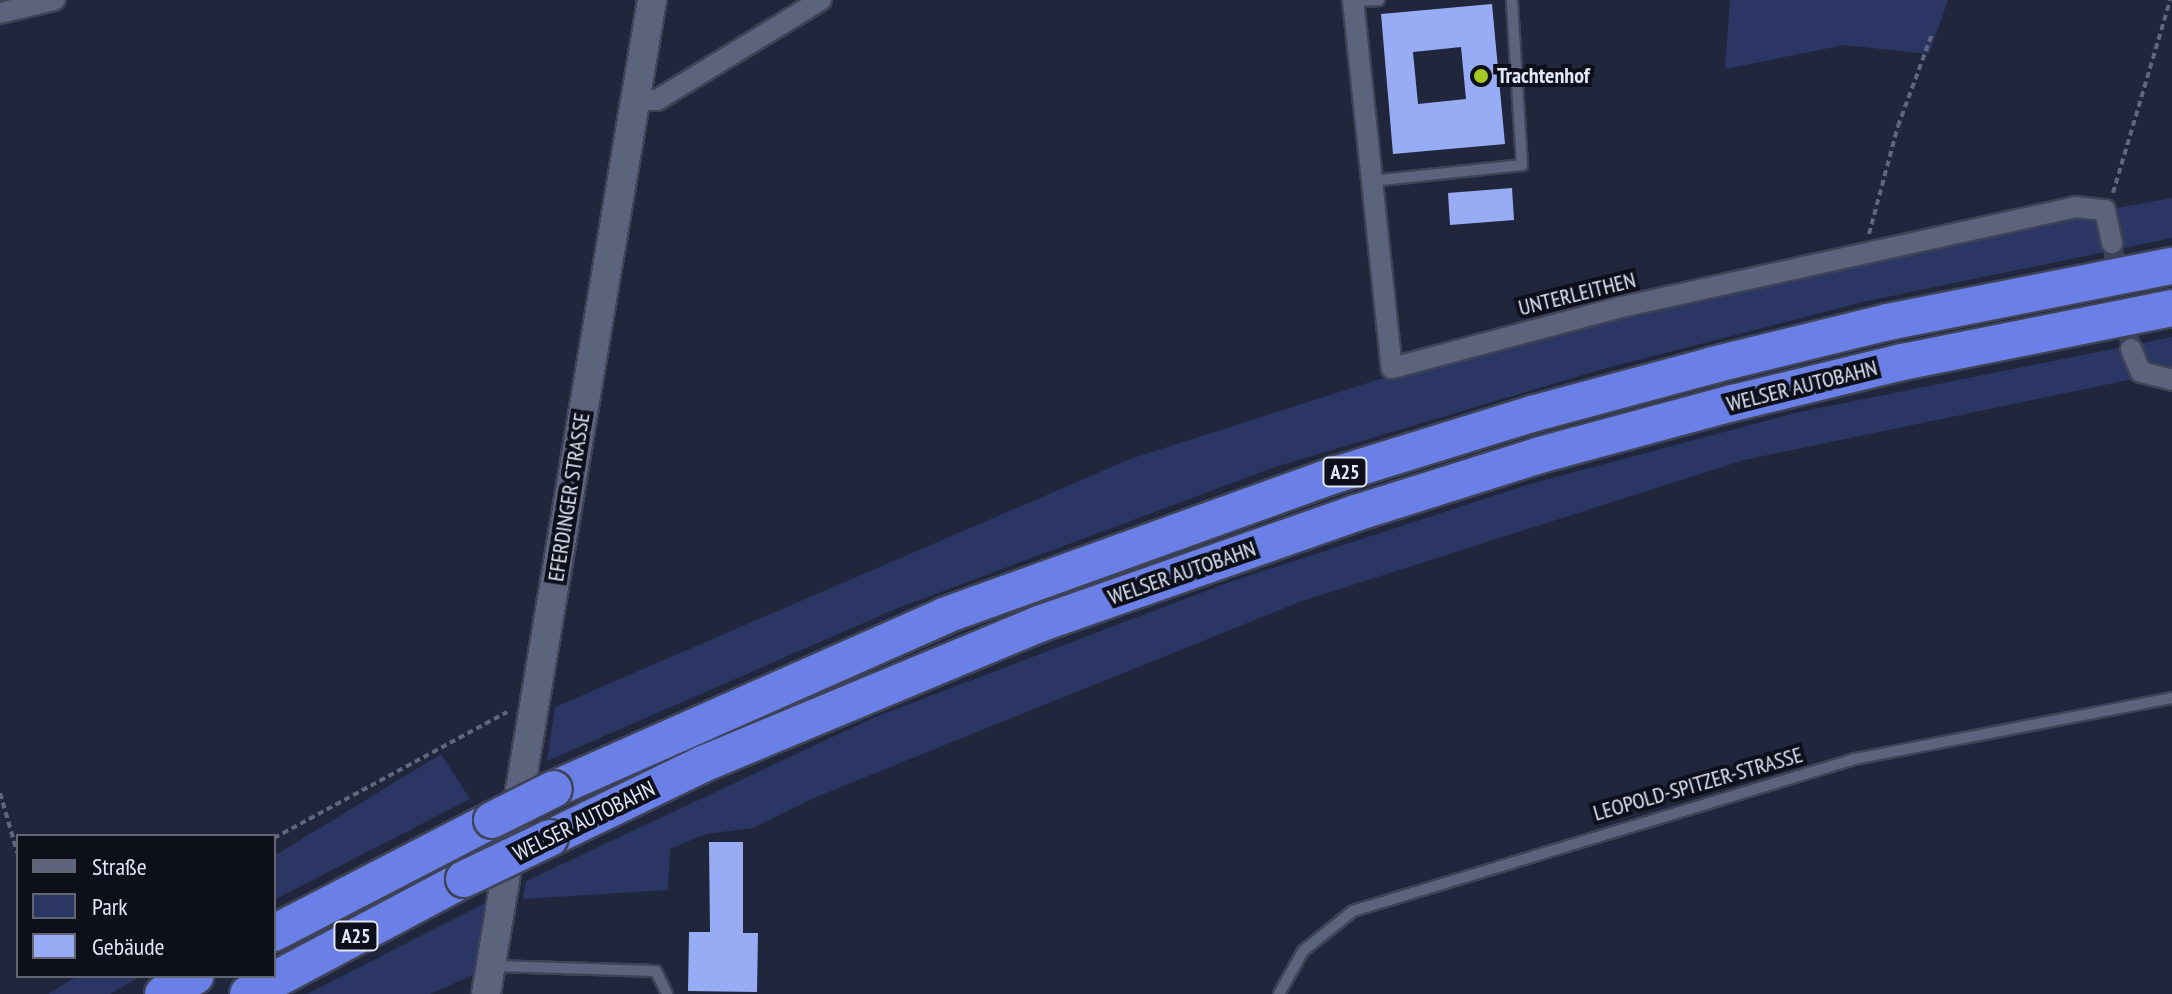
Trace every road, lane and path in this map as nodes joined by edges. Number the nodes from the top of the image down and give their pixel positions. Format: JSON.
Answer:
{"nodes":[{"id":1,"x":54,"y":0,"type":"edge"},
{"id":2,"x":652,"y":0,"type":"edge"},
{"id":3,"x":821,"y":0,"type":"edge"},
{"id":4,"x":1379,"y":0,"type":"edge"},
{"id":5,"x":1512,"y":0,"type":"edge"},
{"id":6,"x":2170,"y":0,"type":"edge"},
{"id":7,"x":1353,"y":1,"type":"edge"},
{"id":8,"x":0,"y":13,"type":"edge"},
{"id":9,"x":1932,"y":34,"type":"dead end"},
{"id":10,"x":634,"y":100,"type":"junction"},
{"id":11,"x":1372,"y":181,"type":"junction"},
{"id":12,"x":2105,"y":210,"type":"junction"},
{"id":13,"x":2112,"y":243,"type":"tunnel mouth"},
{"id":14,"x":1871,"y":250,"type":"junction"},
{"id":15,"x":2172,"y":266,"type":"edge"},
{"id":16,"x":2172,"y":308,"type":"edge"},
{"id":17,"x":2131,"y":349,"type":"tunnel mouth"},
{"id":18,"x":2172,"y":380,"type":"edge"},
{"id":19,"x":2172,"y":698,"type":"edge"},
{"id":20,"x":533,"y":709,"type":"junction"},
{"id":21,"x":0,"y":793,"type":"edge"},
{"id":22,"x":276,"y":837,"type":"edge"},
{"id":23,"x":16,"y":848,"type":"edge"},
{"id":24,"x":276,"y":932,"type":"edge"},
{"id":25,"x":491,"y":966,"type":"junction"},
{"id":26,"x":191,"y":978,"type":"edge"},
{"id":27,"x":163,"y":994,"type":"edge"},
{"id":28,"x":248,"y":994,"type":"edge"},
{"id":29,"x":486,"y":994,"type":"edge"},
{"id":30,"x":667,"y":994,"type":"edge"},
{"id":31,"x":1279,"y":994,"type":"edge"}],
"edges":[{"from":1,"to":8,"type":"street"},
{"from":2,"to":10,"type":"main road","name":"EFERDINGER STRASSE"},
{"from":3,"to":10,"type":"street"},
{"from":4,"to":7,"type":"lane"},
{"from":5,"to":11,"type":"lane"},
{"from":6,"to":12,"type":"path"},
{"from":7,"to":11,"type":"street","name":"UNTERLEITHEN"},
{"from":9,"to":14,"type":"path"},
{"from":10,"to":20,"type":"main road","name":"EFERDINGER STRASSE"},
{"from":11,"to":14,"type":"street","name":"UNTERLEITHEN"},
{"from":12,"to":13,"type":"street"},
{"from":12,"to":14,"type":"street","name":"UNTERLEITHEN"},
{"from":15,"to":24,"type":"highway","name":"WELSER AUTOBAHN","number":"A25","bridge":true},
{"from":16,"to":28,"type":"highway","name":"WELSER AUTOBAHN","number":"A25","bridge":true},
{"from":17,"to":18,"type":"street"},
{"from":19,"to":31,"type":"lane","name":"LEOPOLD-SPITZER-STRASSE"},
{"from":20,"to":22,"type":"path"},
{"from":20,"to":25,"type":"main road","name":"EFERDINGER STRASSE"},
{"from":21,"to":23,"type":"path"},
{"from":25,"to":29,"type":"main road","name":"EFERDINGER STRASSE"},
{"from":25,"to":30,"type":"lane"},
{"from":26,"to":27,"type":"highway"}]}
